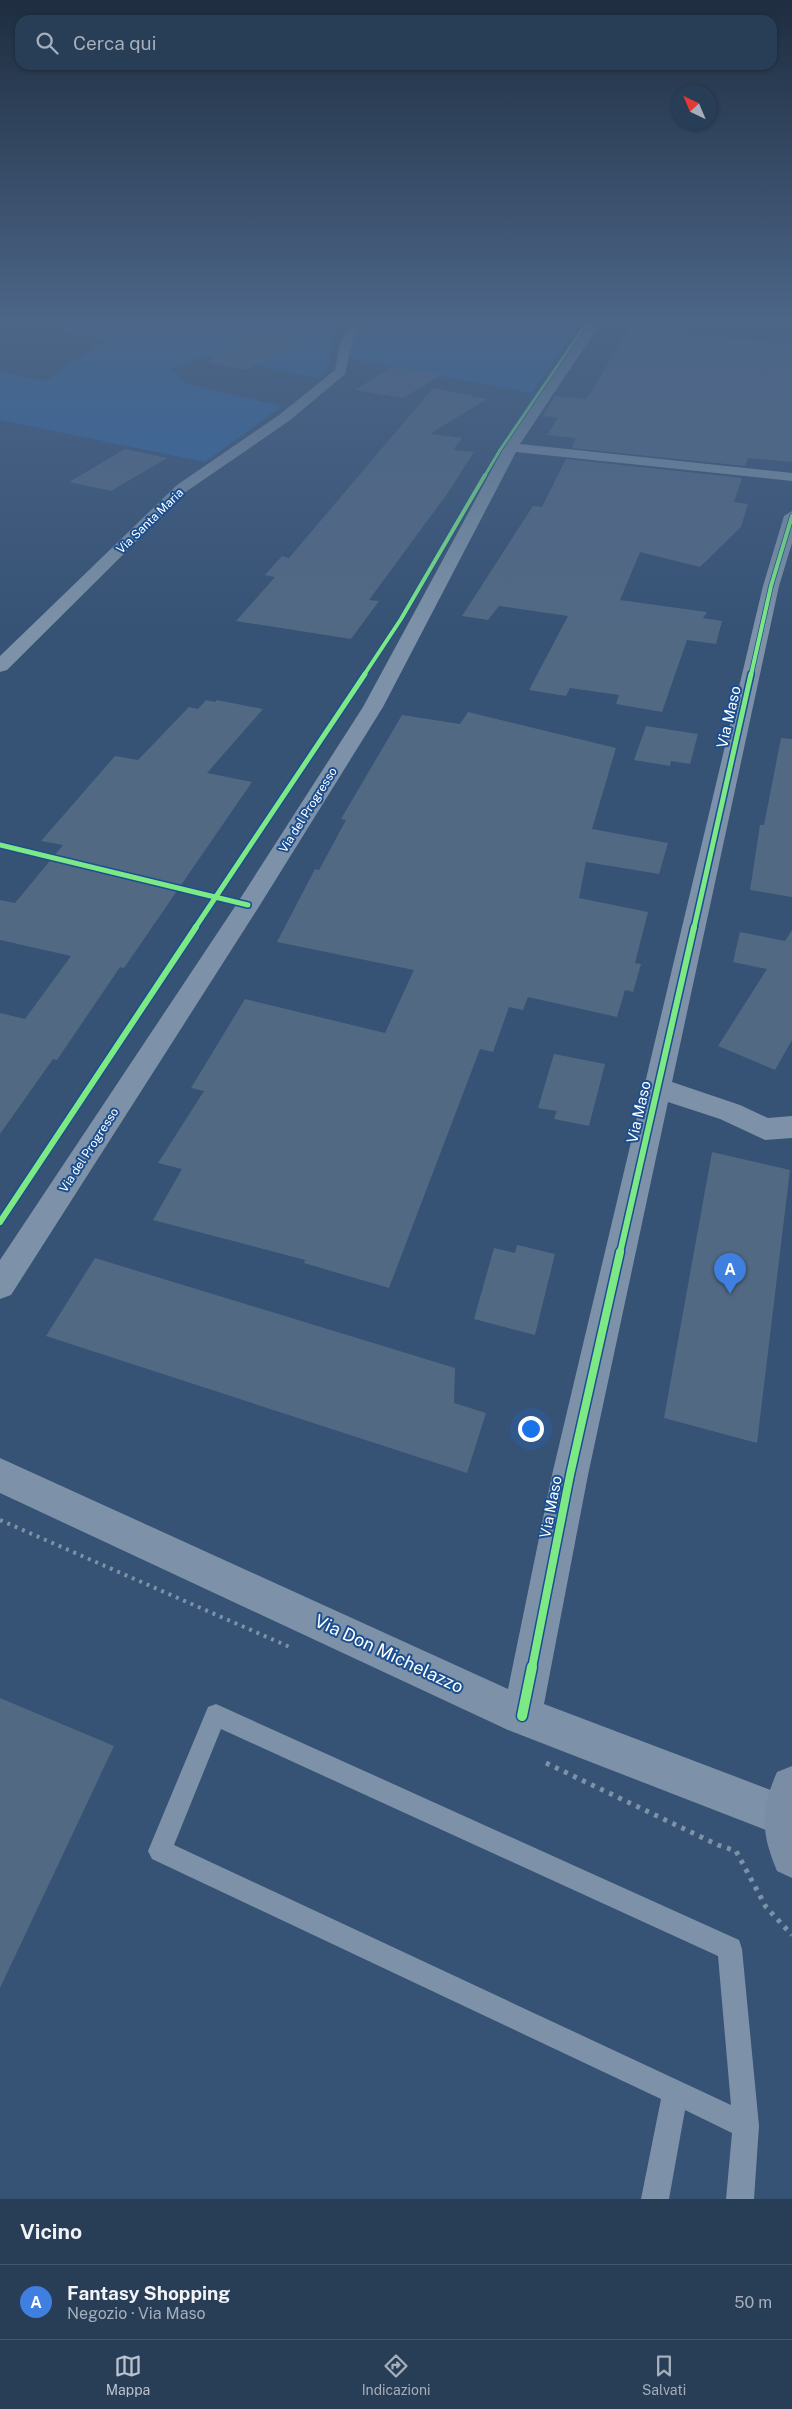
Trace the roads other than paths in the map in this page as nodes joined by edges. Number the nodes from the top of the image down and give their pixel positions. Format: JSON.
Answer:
{"nodes":[{"id":1,"x":276,"y":424,"type":"edge"},
{"id":2,"x":527,"y":424,"type":"edge"},
{"id":3,"x":511,"y":447,"type":"junction"},
{"id":4,"x":792,"y":477,"type":"edge"},
{"id":5,"x":792,"y":516,"type":"edge"},
{"id":6,"x":0,"y":666,"type":"edge"},
{"id":7,"x":658,"y":1088,"type":"junction"},
{"id":8,"x":792,"y":1127,"type":"edge"},
{"id":9,"x":0,"y":1286,"type":"edge"},
{"id":10,"x":0,"y":1475,"type":"edge"},
{"id":11,"x":522,"y":1716,"type":"junction"},
{"id":12,"x":788,"y":1801,"type":"edge"},
{"id":13,"x":792,"y":1856,"type":"edge"},
{"id":14,"x":675,"y":2092,"type":"junction"},
{"id":15,"x":746,"y":2126,"type":"junction"},
{"id":16,"x":655,"y":2199,"type":"edge"},
{"id":17,"x":740,"y":2199,"type":"edge"}],
"edges":[{"from":1,"to":6,"type":"street","name":"Via Santa Maria"},
{"from":2,"to":3,"type":"street","name":"Via del Progresso"},
{"from":3,"to":4,"type":"street"},
{"from":3,"to":9,"type":"street","name":"Via del Progresso"},
{"from":5,"to":7,"type":"street","name":"Via Maso"},
{"from":7,"to":8,"type":"street"},
{"from":7,"to":11,"type":"street","name":"Via Maso"},
{"from":10,"to":11,"type":"street","name":"Via Don Michelazzo"},
{"from":11,"to":12,"type":"street","name":"Via Don Michelazzo"},
{"from":12,"to":13,"type":"main road"},
{"from":14,"to":15,"type":"lane"},
{"from":14,"to":15,"type":"lane"},
{"from":14,"to":16,"type":"lane"},
{"from":15,"to":17,"type":"lane"}]}
